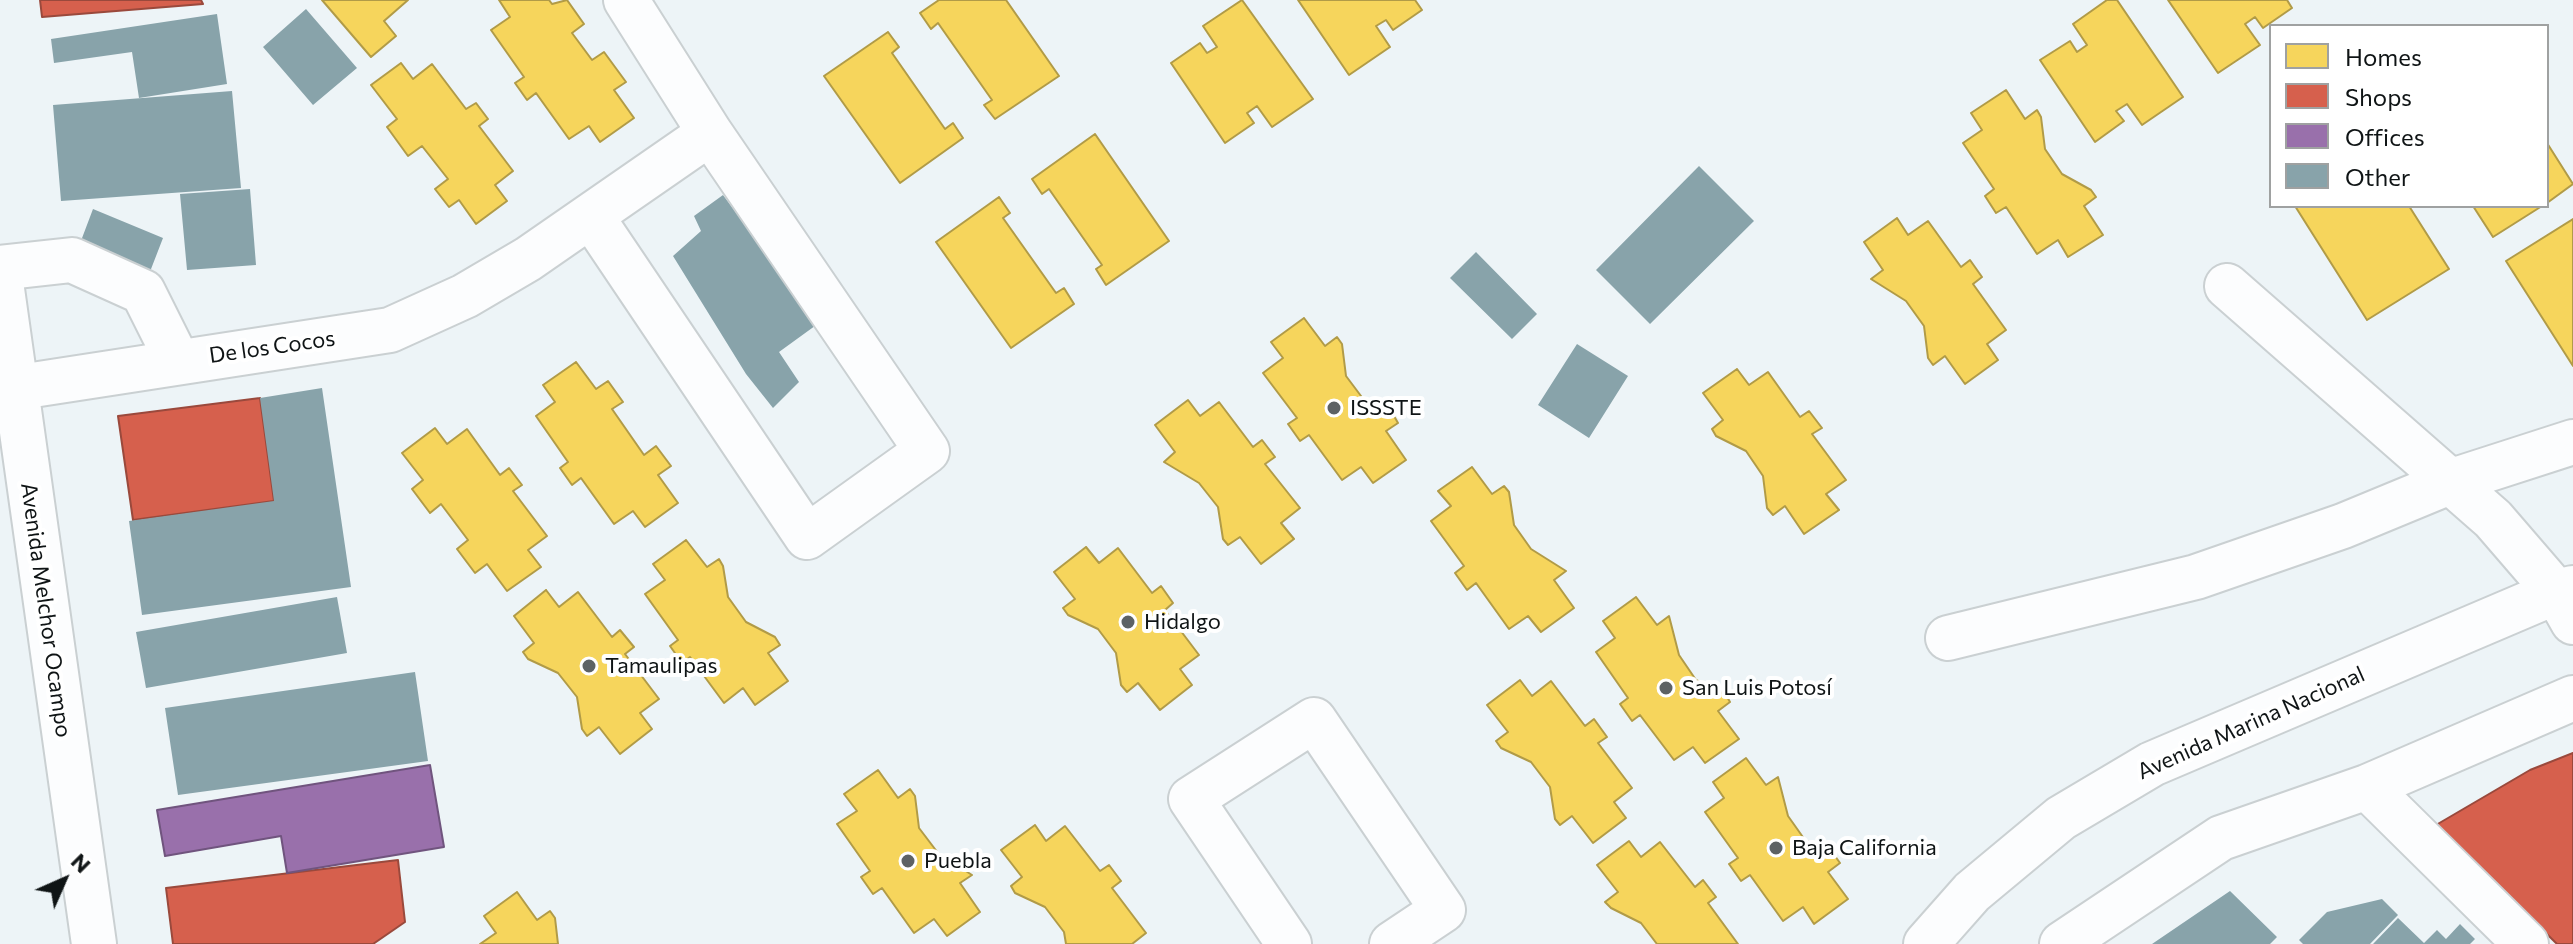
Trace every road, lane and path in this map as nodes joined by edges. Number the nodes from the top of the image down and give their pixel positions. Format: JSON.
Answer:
{"nodes":[{"id":1,"x":626,"y":0,"type":"edge"},
{"id":2,"x":710,"y":133,"type":"junction"},
{"id":3,"x":591,"y":216,"type":"junction"},
{"id":4,"x":0,"y":268,"type":"edge"},
{"id":5,"x":0,"y":275,"type":"edge"},
{"id":6,"x":2227,"y":286,"type":"dead end"},
{"id":7,"x":177,"y":360,"type":"junction"},
{"id":8,"x":7,"y":389,"type":"edge"},
{"id":9,"x":2573,"y":442,"type":"edge"},
{"id":10,"x":2452,"y":481,"type":"junction"},
{"id":11,"x":2567,"y":601,"type":"edge"},
{"id":12,"x":1948,"y":638,"type":"dead end"},
{"id":13,"x":2573,"y":698,"type":"edge"},
{"id":14,"x":2367,"y":787,"type":"junction"},
{"id":15,"x":94,"y":944,"type":"edge"},
{"id":16,"x":1289,"y":944,"type":"edge"},
{"id":17,"x":1392,"y":944,"type":"edge"},
{"id":18,"x":1926,"y":944,"type":"edge"},
{"id":19,"x":2062,"y":944,"type":"edge"},
{"id":20,"x":2526,"y":944,"type":"edge"}],
"edges":[{"from":1,"to":2,"type":"street"},
{"from":2,"to":3,"type":"street","name":"De los Cocos"},
{"from":2,"to":3,"type":"street"},
{"from":3,"to":7,"type":"street","name":"De los Cocos"},
{"from":4,"to":7,"type":"street"},
{"from":5,"to":8,"type":"street","name":"Avenida Melchor Ocampo"},
{"from":6,"to":10,"type":"street"},
{"from":7,"to":8,"type":"street","name":"De los Cocos"},
{"from":8,"to":15,"type":"street","name":"Avenida Melchor Ocampo"},
{"from":9,"to":10,"type":"street"},
{"from":10,"to":11,"type":"street"},
{"from":10,"to":12,"type":"street"},
{"from":11,"to":18,"type":"street","name":"Avenida Marina Nacional"},
{"from":13,"to":14,"type":"street"},
{"from":14,"to":19,"type":"street"},
{"from":14,"to":20,"type":"street"},
{"from":16,"to":17,"type":"street"}]}
